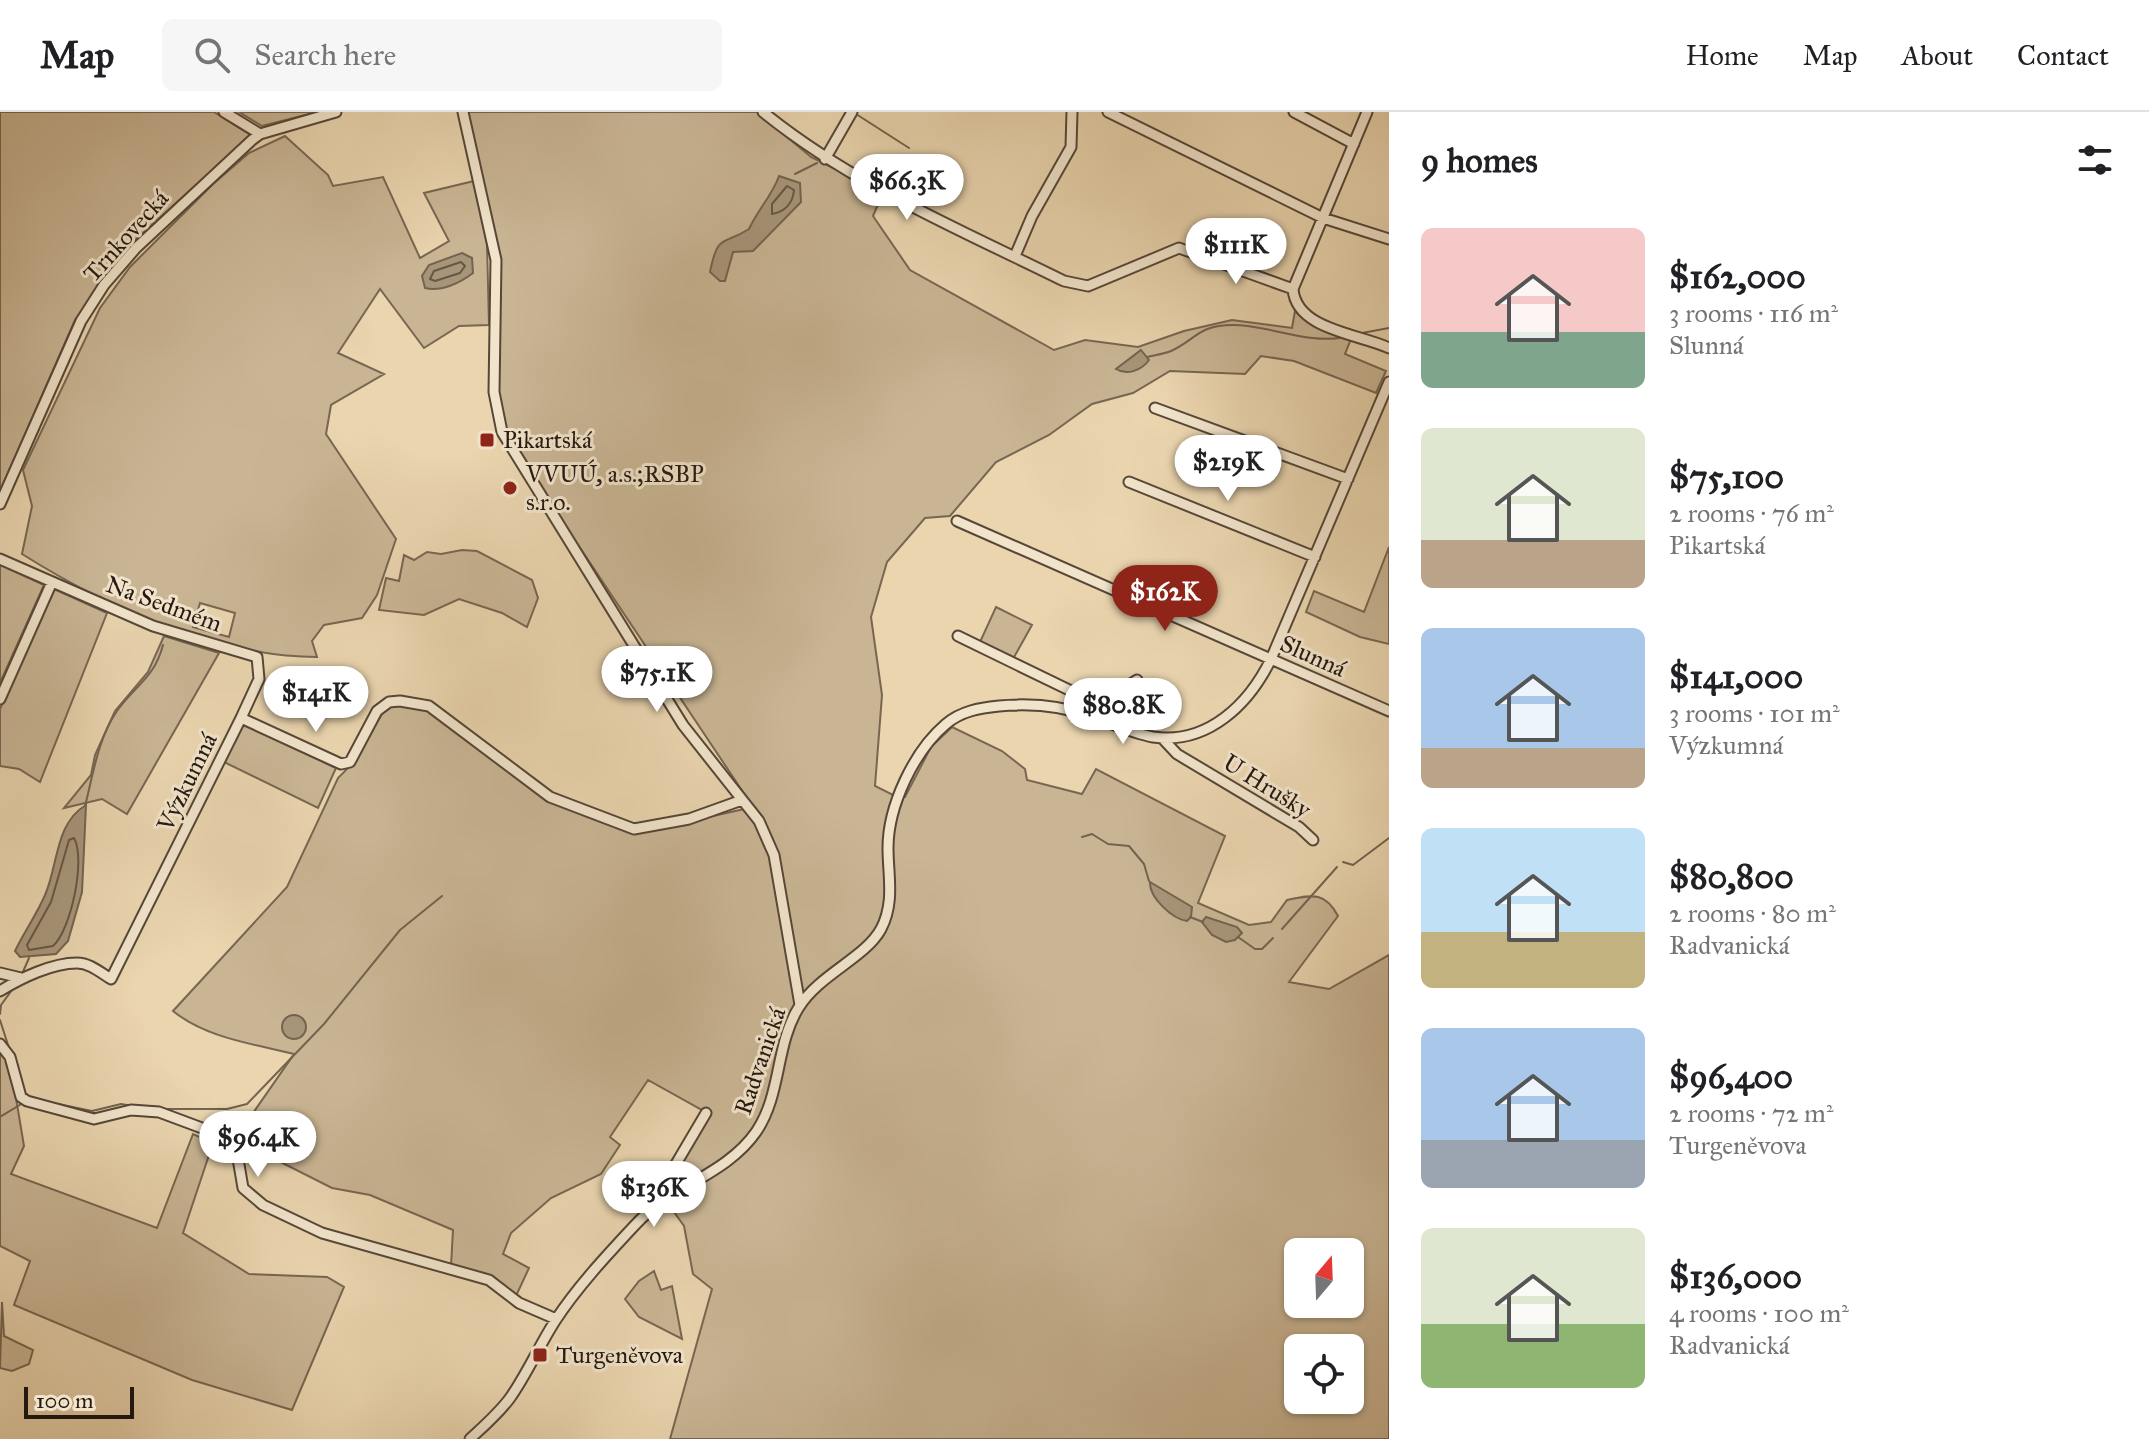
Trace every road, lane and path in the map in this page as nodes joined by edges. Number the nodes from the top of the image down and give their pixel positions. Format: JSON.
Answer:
{"nodes":[{"id":1,"x":224,"y":112,"type":"edge"},
{"id":2,"x":336,"y":112,"type":"edge"},
{"id":3,"x":463,"y":112,"type":"edge"},
{"id":4,"x":763,"y":112,"type":"edge"},
{"id":5,"x":852,"y":112,"type":"edge"},
{"id":6,"x":1072,"y":112,"type":"edge"},
{"id":7,"x":1108,"y":112,"type":"edge"},
{"id":8,"x":1294,"y":112,"type":"edge"},
{"id":9,"x":1367,"y":112,"type":"edge"},
{"id":10,"x":260,"y":134,"type":"junction"},
{"id":11,"x":1354,"y":144,"type":"junction"},
{"id":12,"x":825,"y":159,"type":"junction"},
{"id":13,"x":1323,"y":218,"type":"junction"},
{"id":14,"x":1389,"y":239,"type":"edge"},
{"id":15,"x":1015,"y":256,"type":"junction"},
{"id":16,"x":1293,"y":289,"type":"junction"},
{"id":17,"x":1389,"y":348,"type":"edge"},
{"id":18,"x":1389,"y":382,"type":"edge"},
{"id":19,"x":1155,"y":408,"type":"dead end"},
{"id":20,"x":1348,"y":479,"type":"junction"},
{"id":21,"x":1129,"y":482,"type":"dead end"},
{"id":22,"x":0,"y":504,"type":"edge"},
{"id":23,"x":957,"y":521,"type":"dead end"},
{"id":24,"x":1315,"y":557,"type":"junction"},
{"id":25,"x":0,"y":559,"type":"edge"},
{"id":26,"x":52,"y":582,"type":"junction"},
{"id":27,"x":958,"y":636,"type":"dead end"},
{"id":28,"x":1271,"y":659,"type":"junction"},
{"id":29,"x":1137,"y":680,"type":"dead end"},
{"id":30,"x":0,"y":699,"type":"edge"},
{"id":31,"x":1096,"y":703,"type":"junction"},
{"id":32,"x":1389,"y":711,"type":"edge"},
{"id":33,"x":1083,"y":714,"type":"junction"},
{"id":34,"x":241,"y":718,"type":"junction"},
{"id":35,"x":1162,"y":738,"type":"junction"},
{"id":36,"x":742,"y":800,"type":"junction"},
{"id":37,"x":1313,"y":840,"type":"dead end"},
{"id":38,"x":0,"y":973,"type":"edge"},
{"id":39,"x":21,"y":978,"type":"junction"},
{"id":40,"x":0,"y":991,"type":"edge"},
{"id":41,"x":800,"y":1005,"type":"junction"},
{"id":42,"x":0,"y":1044,"type":"edge"},
{"id":43,"x":706,"y":1113,"type":"dead end"},
{"id":44,"x":663,"y":1201,"type":"junction"},
{"id":45,"x":556,"y":1319,"type":"junction"},
{"id":46,"x":470,"y":1439,"type":"edge"}],
"edges":[{"from":1,"to":10,"type":"street"},
{"from":2,"to":10,"type":"street","name":"Trnkovecká"},
{"from":3,"to":36,"type":"street"},
{"from":4,"to":12,"type":"street"},
{"from":5,"to":12,"type":"street"},
{"from":6,"to":15,"type":"street"},
{"from":7,"to":13,"type":"street"},
{"from":8,"to":11,"type":"street"},
{"from":9,"to":11,"type":"street"},
{"from":10,"to":22,"type":"street","name":"Trnkovecká"},
{"from":11,"to":13,"type":"street"},
{"from":12,"to":15,"type":"street"},
{"from":13,"to":14,"type":"street"},
{"from":13,"to":16,"type":"street"},
{"from":15,"to":16,"type":"street"},
{"from":16,"to":17,"type":"street"},
{"from":18,"to":20,"type":"street","name":"Radvanická"},
{"from":19,"to":20,"type":"street"},
{"from":20,"to":24,"type":"street","name":"Radvanická"},
{"from":21,"to":24,"type":"street"},
{"from":23,"to":28,"type":"street","name":"Slunná"},
{"from":24,"to":28,"type":"street","name":"Radvanická"},
{"from":25,"to":26,"type":"street","name":"Na Sedmém"},
{"from":26,"to":30,"type":"street"},
{"from":26,"to":34,"type":"street","name":"Na Sedmém"},
{"from":27,"to":31,"type":"street"},
{"from":28,"to":32,"type":"street","name":"Slunná"},
{"from":28,"to":35,"type":"street","name":"Radvanická"},
{"from":29,"to":31,"type":"street"},
{"from":31,"to":33,"type":"street"},
{"from":33,"to":35,"type":"street","name":"Radvanická"},
{"from":33,"to":41,"type":"street","name":"Radvanická"},
{"from":34,"to":36,"type":"street","name":"Výzkumná"},
{"from":34,"to":39,"type":"street","name":"Výzkumná"},
{"from":35,"to":37,"type":"street","name":"U Hrušky"},
{"from":36,"to":41,"type":"street"},
{"from":38,"to":39,"type":"street"},
{"from":39,"to":40,"type":"street","name":"Výzkumná"},
{"from":41,"to":44,"type":"street","name":"Radvanická"},
{"from":42,"to":45,"type":"street"},
{"from":43,"to":44,"type":"street"},
{"from":44,"to":45,"type":"street","name":"Radvanická"},
{"from":45,"to":46,"type":"street","name":"Radvanická"}]}
